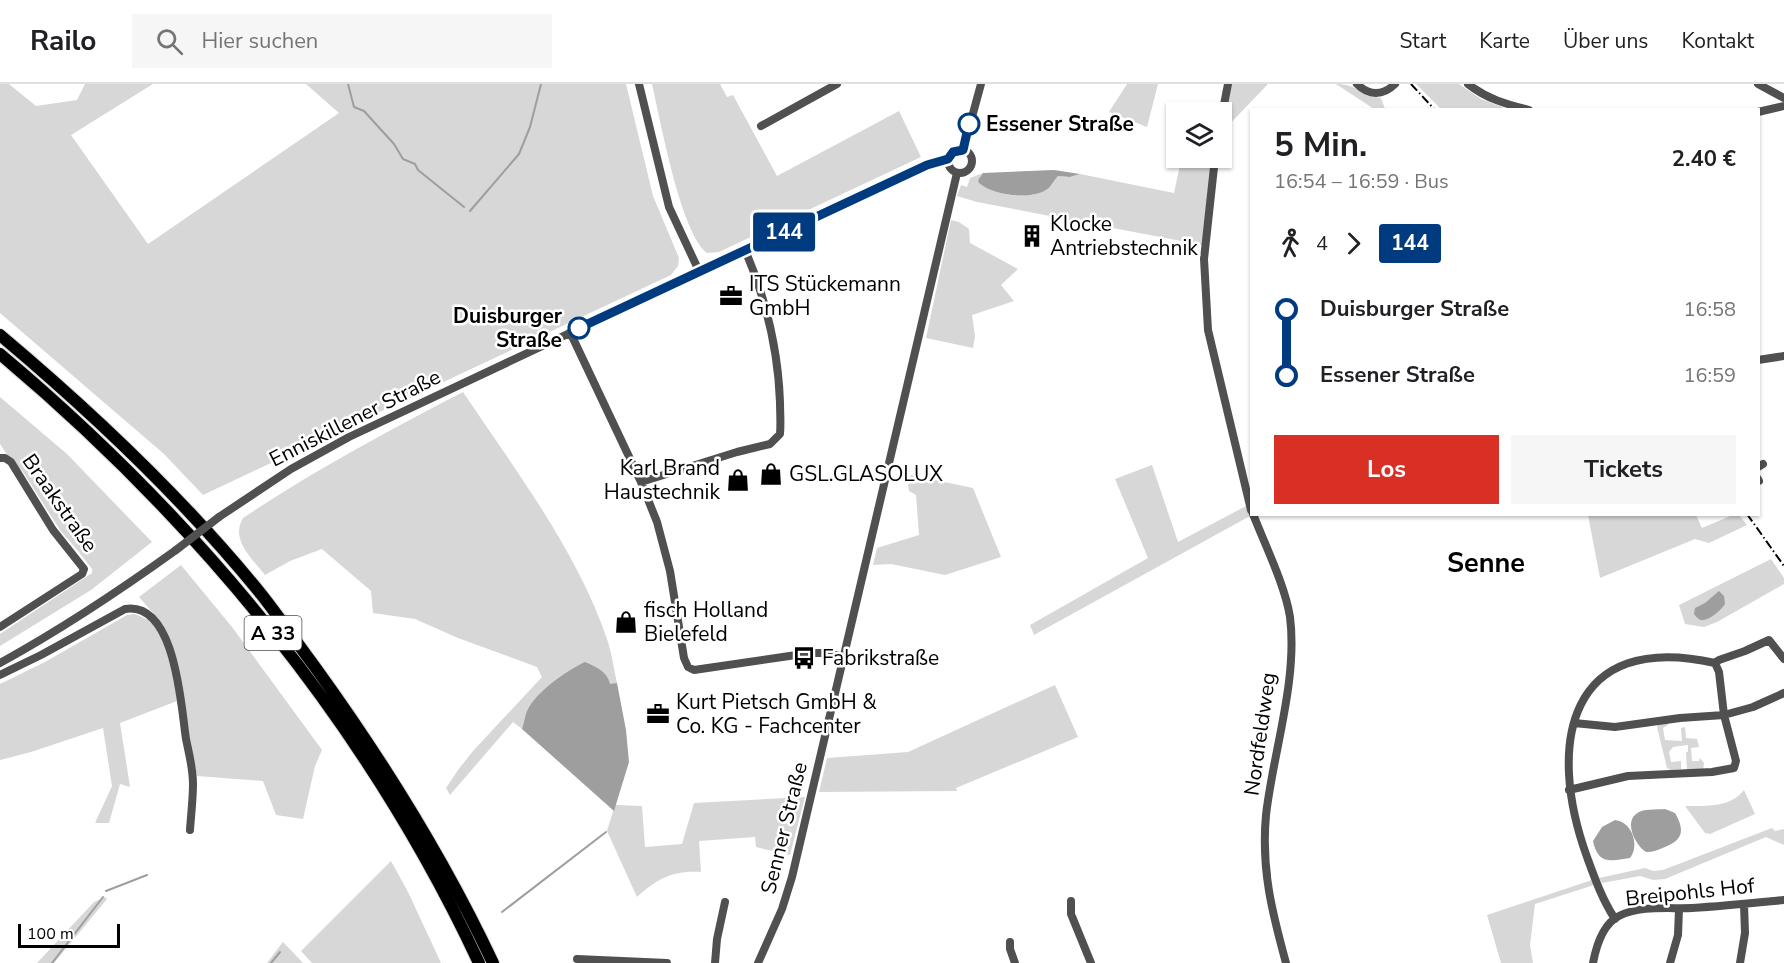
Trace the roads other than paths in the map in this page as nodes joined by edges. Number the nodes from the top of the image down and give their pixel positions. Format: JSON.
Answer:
{"nodes":[{"id":1,"x":639,"y":84,"type":"edge"},
{"id":2,"x":837,"y":84,"type":"edge"},
{"id":3,"x":981,"y":84,"type":"edge"},
{"id":4,"x":1228,"y":84,"type":"edge"},
{"id":5,"x":1357,"y":84,"type":"edge"},
{"id":6,"x":1468,"y":84,"type":"edge"},
{"id":7,"x":1758,"y":84,"type":"edge"},
{"id":8,"x":1393,"y":87,"type":"edge"},
{"id":9,"x":1784,"y":98,"type":"edge"},
{"id":10,"x":1224,"y":102,"type":"edge"},
{"id":11,"x":1784,"y":106,"type":"edge"},
{"id":12,"x":1522,"y":108,"type":"edge"},
{"id":13,"x":1760,"y":112,"type":"edge"},
{"id":14,"x":761,"y":126,"type":"dead end"},
{"id":15,"x":963,"y":150,"type":"junction"},
{"id":16,"x":948,"y":159,"type":"junction"},
{"id":17,"x":1214,"y":168,"type":"edge"},
{"id":18,"x":957,"y":173,"type":"junction"},
{"id":19,"x":745,"y":250,"type":"junction"},
{"id":20,"x":699,"y":272,"type":"junction"},
{"id":21,"x":570,"y":332,"type":"junction"},
{"id":22,"x":0,"y":335,"type":"edge"},
{"id":23,"x":0,"y":354,"type":"edge"},
{"id":24,"x":1784,"y":356,"type":"edge"},
{"id":25,"x":1760,"y":360,"type":"edge"},
{"id":26,"x":0,"y":458,"type":"edge"},
{"id":27,"x":640,"y":482,"type":"junction"},
{"id":28,"x":1250,"y":506,"type":"edge"},
{"id":29,"x":1254,"y":516,"type":"edge"},
{"id":30,"x":0,"y":627,"type":"edge"},
{"id":31,"x":845,"y":657,"type":"junction"},
{"id":32,"x":1784,"y":659,"type":"edge"},
{"id":33,"x":0,"y":663,"type":"edge"},
{"id":34,"x":1715,"y":663,"type":"junction"},
{"id":35,"x":0,"y":675,"type":"edge"},
{"id":36,"x":1784,"y":693,"type":"edge"},
{"id":37,"x":1724,"y":715,"type":"junction"},
{"id":38,"x":1574,"y":723,"type":"junction"},
{"id":39,"x":1569,"y":790,"type":"junction"},
{"id":40,"x":190,"y":830,"type":"dead end"},
{"id":41,"x":1784,"y":900,"type":"edge"},
{"id":42,"x":1071,"y":901,"type":"dead end"},
{"id":43,"x":725,"y":902,"type":"dead end"},
{"id":44,"x":1744,"y":904,"type":"junction"},
{"id":45,"x":1679,"y":909,"type":"junction"},
{"id":46,"x":1615,"y":919,"type":"junction"},
{"id":47,"x":1010,"y":942,"type":"dead end"},
{"id":48,"x":576,"y":959,"type":"dead end"},
{"id":49,"x":479,"y":963,"type":"edge"},
{"id":50,"x":493,"y":963,"type":"edge"},
{"id":51,"x":667,"y":963,"type":"edge"},
{"id":52,"x":715,"y":963,"type":"edge"},
{"id":53,"x":758,"y":963,"type":"edge"},
{"id":54,"x":1015,"y":963,"type":"edge"},
{"id":55,"x":1091,"y":963,"type":"edge"},
{"id":56,"x":1286,"y":963,"type":"edge"},
{"id":57,"x":1593,"y":963,"type":"edge"},
{"id":58,"x":1670,"y":963,"type":"edge"},
{"id":59,"x":1740,"y":963,"type":"edge"}],
"edges":[{"from":1,"to":20,"type":"street"},
{"from":2,"to":14,"type":"street"},
{"from":3,"to":15,"type":"street"},
{"from":4,"to":10,"type":"street"},
{"from":5,"to":8,"type":"street"},
{"from":6,"to":12,"type":"street"},
{"from":7,"to":9,"type":"street"},
{"from":11,"to":13,"type":"street"},
{"from":15,"to":16,"type":"street"},
{"from":15,"to":18,"type":"street"},
{"from":16,"to":18,"type":"street"},
{"from":16,"to":19,"type":"street","name":"Enniskillener Straße"},
{"from":17,"to":28,"type":"street"},
{"from":18,"to":31,"type":"street","name":"Senner Straße"},
{"from":19,"to":20,"type":"street","name":"Enniskillener Straße"},
{"from":19,"to":27,"type":"street"},
{"from":20,"to":21,"type":"street","name":"Enniskillener Straße"},
{"from":21,"to":27,"type":"street"},
{"from":21,"to":33,"type":"street","name":"Enniskillener Straße","bridge":true},
{"from":22,"to":50,"type":"highway","number":"A 33"},
{"from":23,"to":49,"type":"highway","number":"A 33"},
{"from":24,"to":25,"type":"street"},
{"from":26,"to":30,"type":"street","name":"Braakstraße"},
{"from":27,"to":31,"type":"street"},
{"from":29,"to":56,"type":"street","name":"Nordfeldweg"},
{"from":31,"to":53,"type":"street","name":"Senner Straße"},
{"from":32,"to":34,"type":"street"},
{"from":34,"to":37,"type":"street"},
{"from":34,"to":38,"type":"street"},
{"from":35,"to":40,"type":"street"},
{"from":36,"to":37,"type":"street"},
{"from":37,"to":38,"type":"street"},
{"from":37,"to":39,"type":"street"},
{"from":38,"to":39,"type":"street"},
{"from":39,"to":46,"type":"street"},
{"from":41,"to":44,"type":"street","name":"Breipohls Hof"},
{"from":42,"to":55,"type":"street"},
{"from":43,"to":52,"type":"street"},
{"from":44,"to":45,"type":"street","name":"Breipohls Hof"},
{"from":44,"to":59,"type":"street"},
{"from":45,"to":46,"type":"street","name":"Breipohls Hof"},
{"from":45,"to":58,"type":"street"},
{"from":46,"to":57,"type":"street","name":"Breipohls Hof"},
{"from":47,"to":54,"type":"street"},
{"from":48,"to":51,"type":"street"}]}
